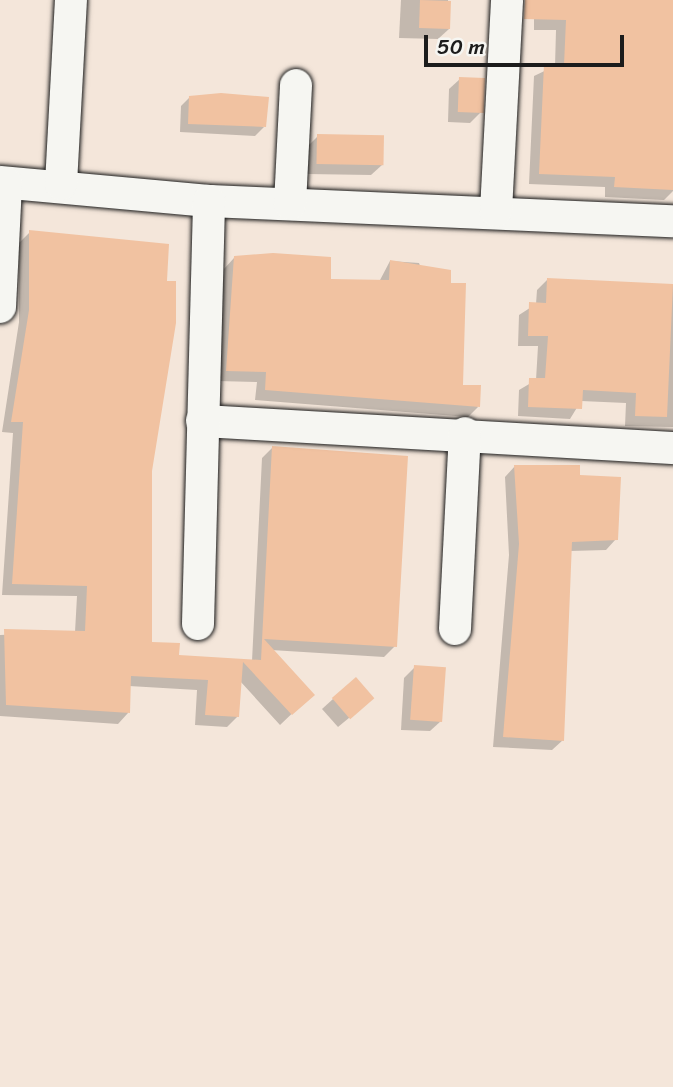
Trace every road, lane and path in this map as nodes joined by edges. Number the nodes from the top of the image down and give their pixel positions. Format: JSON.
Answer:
{"nodes":[{"id":1,"x":71,"y":0,"type":"edge"},
{"id":2,"x":507,"y":0,"type":"edge"},
{"id":3,"x":296,"y":85,"type":"dead end"},
{"id":4,"x":3,"y":183,"type":"edge"},
{"id":5,"x":61,"y":184,"type":"junction"},
{"id":6,"x":209,"y":201,"type":"junction"},
{"id":7,"x":290,"y":204,"type":"junction"},
{"id":8,"x":496,"y":211,"type":"junction"},
{"id":9,"x":673,"y":221,"type":"edge"},
{"id":10,"x":0,"y":307,"type":"edge"},
{"id":11,"x":202,"y":421,"type":"junction"},
{"id":12,"x":465,"y":433,"type":"junction"},
{"id":13,"x":673,"y":447,"type":"edge"},
{"id":14,"x":198,"y":624,"type":"dead end"},
{"id":15,"x":455,"y":628,"type":"dead end"}],
"edges":[{"from":1,"to":5,"type":"street"},
{"from":2,"to":8,"type":"street"},
{"from":3,"to":7,"type":"street"},
{"from":4,"to":5,"type":"street"},
{"from":4,"to":10,"type":"street"},
{"from":5,"to":6,"type":"street"},
{"from":6,"to":7,"type":"street"},
{"from":6,"to":11,"type":"street"},
{"from":7,"to":8,"type":"street"},
{"from":8,"to":9,"type":"street"},
{"from":11,"to":12,"type":"street"},
{"from":11,"to":14,"type":"street"},
{"from":12,"to":13,"type":"street"},
{"from":12,"to":15,"type":"street"}]}
